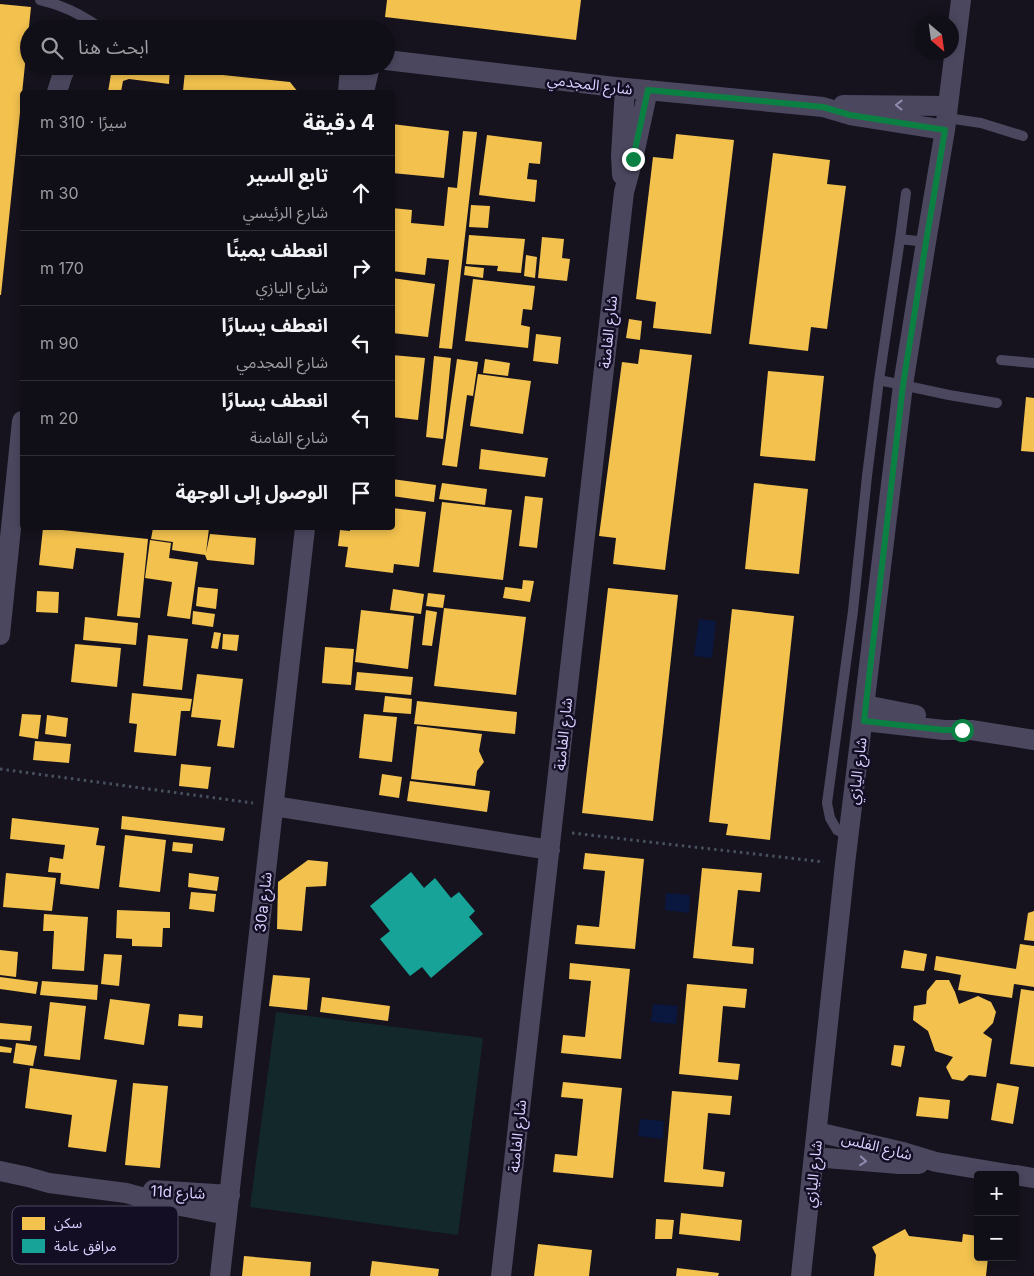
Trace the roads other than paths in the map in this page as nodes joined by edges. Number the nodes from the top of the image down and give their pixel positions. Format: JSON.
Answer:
{"nodes":[{"id":1,"x":40,"y":0,"type":"edge"},
{"id":2,"x":961,"y":0,"type":"edge"},
{"id":3,"x":90,"y":20,"type":"edge"},
{"id":4,"x":395,"y":61,"type":"edge"},
{"id":5,"x":62,"y":75,"type":"edge"},
{"id":6,"x":349,"y":75,"type":"edge"},
{"id":7,"x":368,"y":75,"type":"edge"},
{"id":8,"x":625,"y":88,"type":"junction"},
{"id":9,"x":58,"y":90,"type":"edge"},
{"id":10,"x":348,"y":90,"type":"edge"},
{"id":11,"x":364,"y":90,"type":"edge"},
{"id":12,"x":648,"y":90,"type":"junction"},
{"id":13,"x":947,"y":118,"type":"junction"},
{"id":14,"x":1023,"y":136,"type":"dead end"},
{"id":15,"x":624,"y":192,"type":"junction"},
{"id":16,"x":906,"y":193,"type":"dead end"},
{"id":17,"x":900,"y":238,"type":"junction"},
{"id":18,"x":926,"y":242,"type":"junction"},
{"id":19,"x":1001,"y":360,"type":"dead end"},
{"id":20,"x":1034,"y":363,"type":"edge"},
{"id":21,"x":879,"y":380,"type":"junction"},
{"id":22,"x":903,"y":385,"type":"junction"},
{"id":23,"x":997,"y":403,"type":"dead end"},
{"id":24,"x":20,"y":440,"type":"edge"},
{"id":25,"x":305,"y":530,"type":"edge"},
{"id":26,"x":865,"y":612,"type":"junction"},
{"id":27,"x":0,"y":635,"type":"edge"},
{"id":28,"x":864,"y":713,"type":"junction"},
{"id":29,"x":1034,"y":740,"type":"edge"},
{"id":30,"x":274,"y":806,"type":"junction"},
{"id":31,"x":849,"y":836,"type":"junction"},
{"id":32,"x":551,"y":840,"type":"junction"},
{"id":33,"x":817,"y":1132,"type":"junction"},
{"id":34,"x":814,"y":1157,"type":"junction"},
{"id":35,"x":936,"y":1162,"type":"junction"},
{"id":36,"x":0,"y":1171,"type":"edge"},
{"id":37,"x":991,"y":1171,"type":"edge"},
{"id":38,"x":1019,"y":1176,"type":"edge"},
{"id":39,"x":1034,"y":1178,"type":"edge"},
{"id":40,"x":0,"y":1182,"type":"edge"},
{"id":41,"x":49,"y":1184,"type":"junction"},
{"id":42,"x":228,"y":1205,"type":"junction"},
{"id":43,"x":220,"y":1276,"type":"edge"},
{"id":44,"x":501,"y":1276,"type":"edge"},
{"id":45,"x":801,"y":1276,"type":"edge"}],
"edges":[{"from":1,"to":3,"type":"lane"},
{"from":2,"to":13,"type":"street","name":"شارع اليازي"},
{"from":4,"to":8,"type":"street","name":"شارع المجدمي"},
{"from":5,"to":9,"type":"street"},
{"from":6,"to":10,"type":"street"},
{"from":7,"to":11,"type":"street"},
{"from":8,"to":12,"type":"street","name":"شارع المجدمي"},
{"from":8,"to":15,"type":"street","name":"شارع الفامنة"},
{"from":12,"to":13,"type":"street","name":"شارع المجدمي"},
{"from":12,"to":15,"type":"street","name":"شارع الفامنة"},
{"from":13,"to":14,"type":"lane"},
{"from":13,"to":18,"type":"street","name":"شارع اليازي"},
{"from":15,"to":32,"type":"street","name":"شارع الفامنة"},
{"from":16,"to":17,"type":"lane"},
{"from":17,"to":18,"type":"lane"},
{"from":17,"to":21,"type":"lane"},
{"from":18,"to":22,"type":"street","name":"شارع اليازي"},
{"from":19,"to":20,"type":"lane"},
{"from":21,"to":22,"type":"lane"},
{"from":21,"to":26,"type":"lane"},
{"from":22,"to":23,"type":"lane"},
{"from":22,"to":26,"type":"street","name":"شارع اليازي"},
{"from":24,"to":27,"type":"street"},
{"from":25,"to":30,"type":"street","name":"30a شارع"},
{"from":26,"to":28,"type":"street","name":"شارع اليازي"},
{"from":26,"to":31,"type":"lane"},
{"from":28,"to":29,"type":"street"},
{"from":28,"to":31,"type":"street","name":"شارع اليازي"},
{"from":30,"to":32,"type":"street"},
{"from":30,"to":42,"type":"street","name":"30a شارع"},
{"from":31,"to":33,"type":"street","name":"شارع اليازي"},
{"from":32,"to":44,"type":"street","name":"شارع الفامنة"},
{"from":33,"to":34,"type":"street","name":"شارع اليازي"},
{"from":33,"to":35,"type":"street","name":"شارع الفلس"},
{"from":34,"to":35,"type":"street","name":"شارع الفلس","one_way":true},
{"from":34,"to":45,"type":"street","name":"شارع اليازي"},
{"from":35,"to":37,"type":"street","name":"شارع الفلس"},
{"from":36,"to":41,"type":"street","name":"11d شارع"},
{"from":38,"to":39,"type":"street","name":"شارع الفلس"},
{"from":40,"to":41,"type":"street","name":"11d شارع"},
{"from":41,"to":42,"type":"street","name":"11d شارع"},
{"from":42,"to":43,"type":"street","name":"30a شارع"}]}
